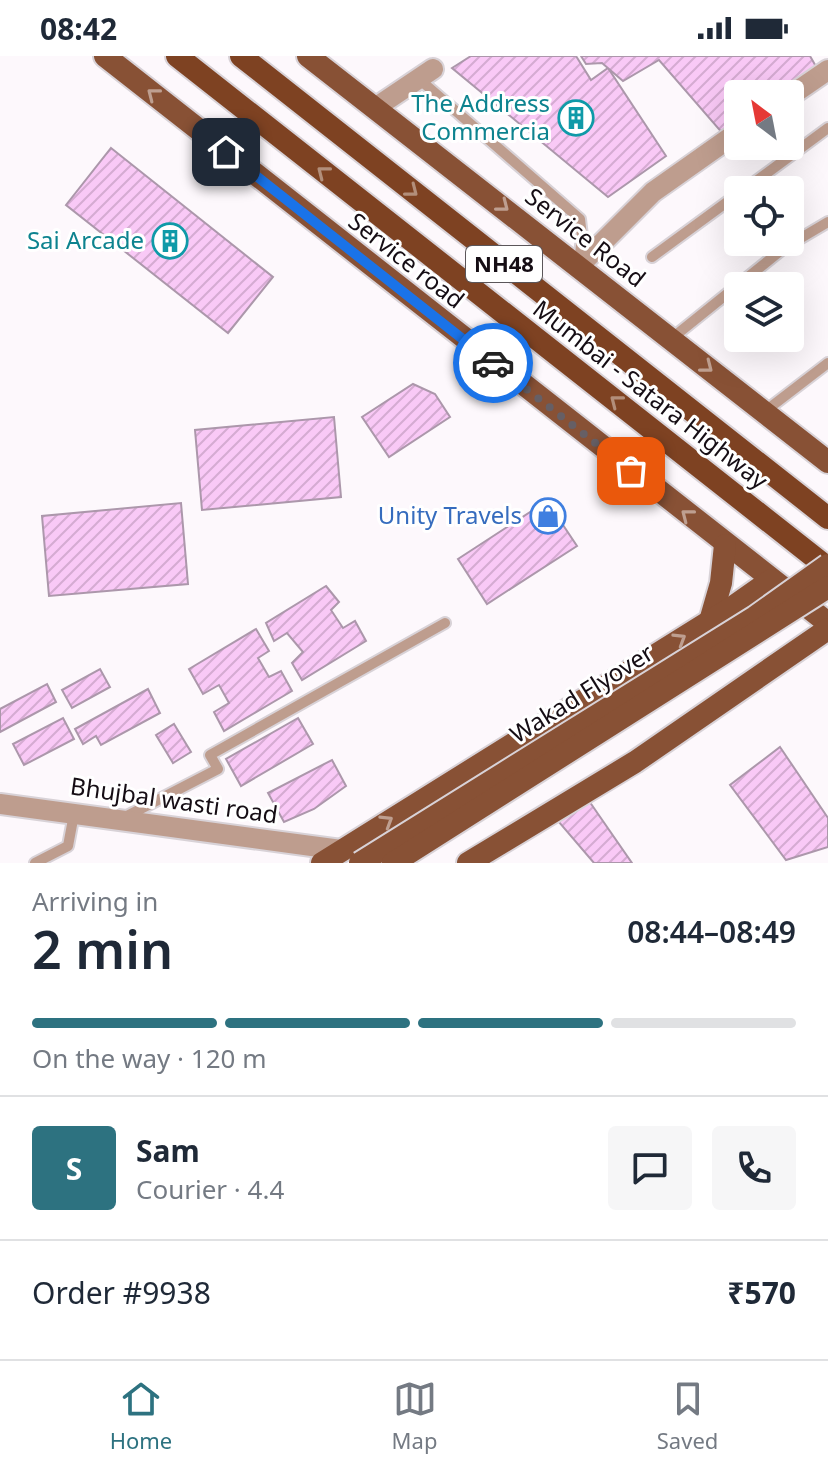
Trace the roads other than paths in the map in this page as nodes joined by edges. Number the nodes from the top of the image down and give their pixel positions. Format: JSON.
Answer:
{"nodes":[{"id":1,"x":105,"y":56,"type":"edge"},
{"id":2,"x":177,"y":56,"type":"edge"},
{"id":3,"x":241,"y":56,"type":"edge"},
{"id":4,"x":308,"y":56,"type":"edge"},
{"id":5,"x":828,"y":70,"type":"edge"},
{"id":6,"x":426,"y":74,"type":"joint"},
{"id":7,"x":804,"y":86,"type":"edge"},
{"id":8,"x":375,"y":108,"type":"junction"},
{"id":9,"x":828,"y":128,"type":"edge"},
{"id":10,"x":724,"y":142,"type":"edge"},
{"id":11,"x":763,"y":176,"type":"edge"},
{"id":12,"x":724,"y":204,"type":"edge"},
{"id":13,"x":828,"y":222,"type":"edge"},
{"id":14,"x":652,"y":257,"type":"dead end"},
{"id":15,"x":579,"y":266,"type":"junction"},
{"id":16,"x":671,"y":339,"type":"junction"},
{"id":17,"x":828,"y":363,"type":"edge"},
{"id":18,"x":764,"y":412,"type":"junction"},
{"id":19,"x":828,"y":462,"type":"edge"},
{"id":20,"x":828,"y":518,"type":"edge"},
{"id":21,"x":725,"y":545,"type":"junction"},
{"id":22,"x":828,"y":566,"type":"edge"},
{"id":23,"x":771,"y":580,"type":"junction"},
{"id":24,"x":828,"y":587,"type":"edge"},
{"id":25,"x":710,"y":621,"type":"junction"},
{"id":26,"x":445,"y":623,"type":"dead end"},
{"id":27,"x":828,"y":623,"type":"edge"},
{"id":28,"x":828,"y":629,"type":"edge"},
{"id":29,"x":0,"y":804,"type":"edge"},
{"id":30,"x":74,"y":814,"type":"junction"},
{"id":31,"x":120,"y":820,"type":"junction"},
{"id":32,"x":341,"y":850,"type":"junction"},
{"id":33,"x":35,"y":863,"type":"edge"},
{"id":34,"x":322,"y":863,"type":"edge"},
{"id":35,"x":360,"y":863,"type":"edge"},
{"id":36,"x":393,"y":863,"type":"edge"},
{"id":37,"x":468,"y":863,"type":"edge"}],
"edges":[{"from":21,"to":1,"type":"main road","name":"Service road","one_way":true},
{"from":22,"to":2,"type":"highway","name":"Mumbai - Satara Highway","number":"NH48","one_way":true},
{"from":3,"to":20,"type":"highway","name":"Mumbai - Satara Highway","number":"NH48","one_way":true},
{"from":4,"to":8,"type":"main road","name":"Service Road"},
{"from":5,"to":7,"type":"street"},
{"from":6,"to":8,"type":"street"},
{"from":6,"to":15,"type":"lane"},
{"from":8,"to":15,"type":"main road","name":"Service Road","one_way":true},
{"from":9,"to":11,"type":"lane"},
{"from":10,"to":15,"type":"street"},
{"from":12,"to":14,"type":"lane"},
{"from":13,"to":16,"type":"lane"},
{"from":15,"to":16,"type":"main road","name":"Service Road"},
{"from":16,"to":18,"type":"main road","name":"Service Road","one_way":true},
{"from":17,"to":18,"type":"lane"},
{"from":18,"to":19,"type":"main road","name":"Service Road"},
{"from":21,"to":23,"type":"main road","name":"Service road"},
{"from":21,"to":25,"type":"main road"},
{"from":22,"to":35,"type":"main road","name":"Wakad Flyover","bridge":true},
{"from":23,"to":25,"type":"main road"},
{"from":23,"to":27,"type":"main road","name":"Service road"},
{"from":24,"to":36,"type":"main road","name":"Wakad Flyover","bridge":true},
{"from":32,"to":25,"type":"main road","one_way":true},
{"from":26,"to":31,"type":"lane"},
{"from":28,"to":37,"type":"main road"},
{"from":29,"to":30,"type":"street","name":"Bhujbal wasti road"},
{"from":30,"to":31,"type":"street","name":"Bhujbal wasti road"},
{"from":30,"to":33,"type":"lane"},
{"from":31,"to":32,"type":"street","name":"Bhujbal wasti road"},
{"from":32,"to":34,"type":"main road"}]}
